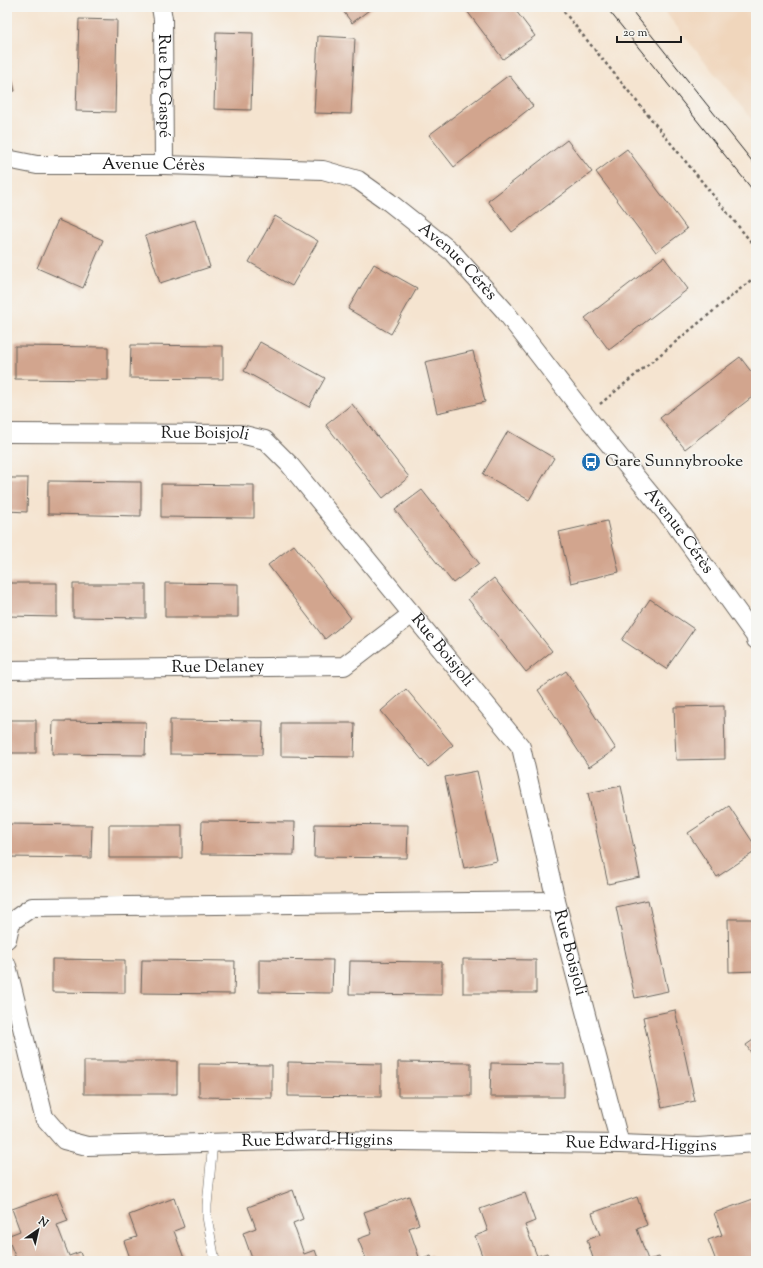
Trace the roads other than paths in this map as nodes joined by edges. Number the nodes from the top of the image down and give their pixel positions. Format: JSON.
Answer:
{"nodes":[{"id":1,"x":160,"y":7,"type":"edge"},
{"id":2,"x":7,"y":159,"type":"edge"},
{"id":3,"x":164,"y":165,"type":"junction"},
{"id":4,"x":7,"y":433,"type":"edge"},
{"id":5,"x":412,"y":614,"type":"junction"},
{"id":6,"x":756,"y":640,"type":"edge"},
{"id":7,"x":7,"y":670,"type":"edge"},
{"id":8,"x":556,"y":902,"type":"junction"},
{"id":9,"x":7,"y":939,"type":"edge"},
{"id":10,"x":7,"y":966,"type":"edge"},
{"id":11,"x":213,"y":1142,"type":"junction"},
{"id":12,"x":756,"y":1143,"type":"edge"},
{"id":13,"x":620,"y":1144,"type":"junction"},
{"id":14,"x":215,"y":1261,"type":"edge"}],
"edges":[{"from":1,"to":3,"type":"street","name":"Rue De Gaspé"},
{"from":2,"to":3,"type":"street","name":"Avenue Cérès"},
{"from":3,"to":6,"type":"street","name":"Avenue Cérès"},
{"from":4,"to":5,"type":"street","name":"Rue Boisjoli"},
{"from":5,"to":7,"type":"street","name":"Rue Delaney"},
{"from":5,"to":8,"type":"street","name":"Rue Boisjoli"},
{"from":8,"to":9,"type":"street"},
{"from":8,"to":13,"type":"street","name":"Rue Boisjoli"},
{"from":10,"to":11,"type":"street","name":"Rue Edward-Higgins"},
{"from":11,"to":13,"type":"street","name":"Rue Edward-Higgins"},
{"from":11,"to":14,"type":"lane"},
{"from":12,"to":13,"type":"street","name":"Rue Edward-Higgins"}]}
